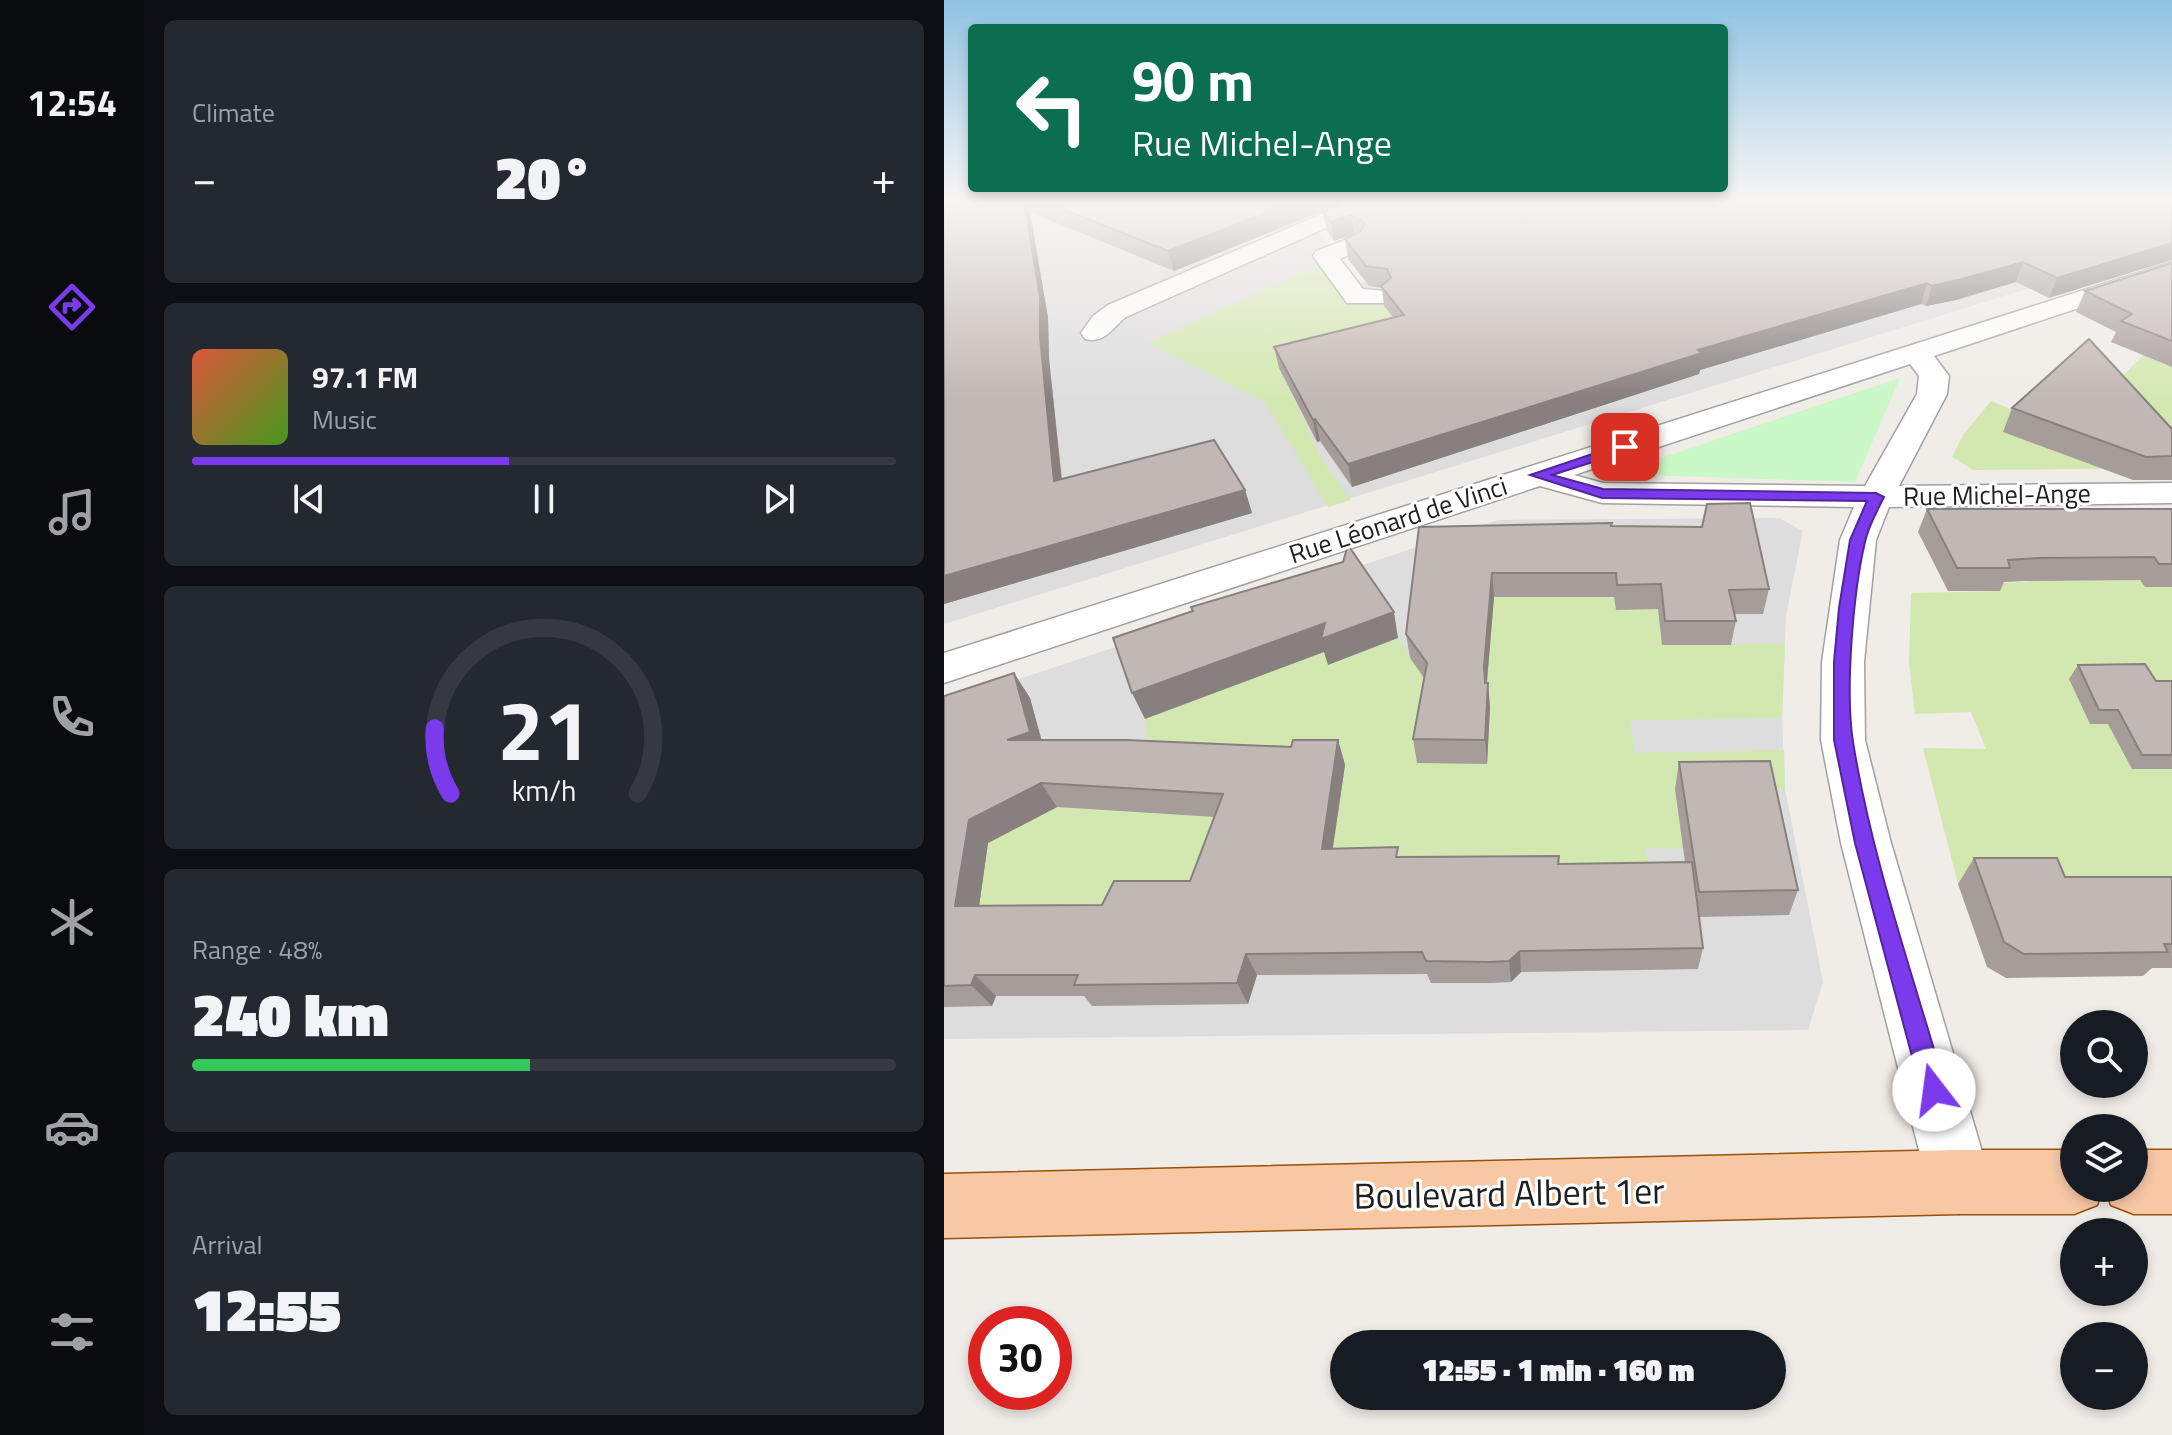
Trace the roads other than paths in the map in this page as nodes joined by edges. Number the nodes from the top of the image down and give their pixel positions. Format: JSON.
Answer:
{"nodes":[{"id":1,"x":1219,"y":266,"type":"edge"},
{"id":2,"x":1333,"y":266,"type":"edge"},
{"id":3,"x":2172,"y":269,"type":"edge"},
{"id":4,"x":1378,"y":297,"type":"edge"},
{"id":5,"x":1095,"y":333,"type":"dead end"},
{"id":6,"x":1917,"y":354,"type":"junction"},
{"id":7,"x":1537,"y":475,"type":"junction"},
{"id":8,"x":2172,"y":493,"type":"edge"},
{"id":9,"x":1876,"y":497,"type":"junction"},
{"id":10,"x":944,"y":668,"type":"edge"},
{"id":11,"x":1959,"y":1182,"type":"junction"},
{"id":12,"x":2060,"y":1182,"type":"edge"},
{"id":13,"x":2148,"y":1182,"type":"edge"},
{"id":14,"x":2172,"y":1182,"type":"edge"},
{"id":15,"x":944,"y":1206,"type":"edge"}],
"edges":[{"from":1,"to":5,"type":"street"},
{"from":2,"to":4,"type":"street"},
{"from":3,"to":6,"type":"street","name":"Rue Léonard de Vinci"},
{"from":6,"to":7,"type":"street","name":"Rue Léonard de Vinci"},
{"from":6,"to":9,"type":"street"},
{"from":7,"to":9,"type":"street","name":"Rue Michel-Ange"},
{"from":7,"to":10,"type":"street","name":"Rue Léonard de Vinci"},
{"from":8,"to":9,"type":"street","name":"Rue Michel-Ange"},
{"from":9,"to":11,"type":"street"},
{"from":11,"to":12,"type":"main road","name":"Boulevard Albert 1er"},
{"from":11,"to":15,"type":"main road","name":"Boulevard Albert 1er"},
{"from":13,"to":14,"type":"main road"}]}
